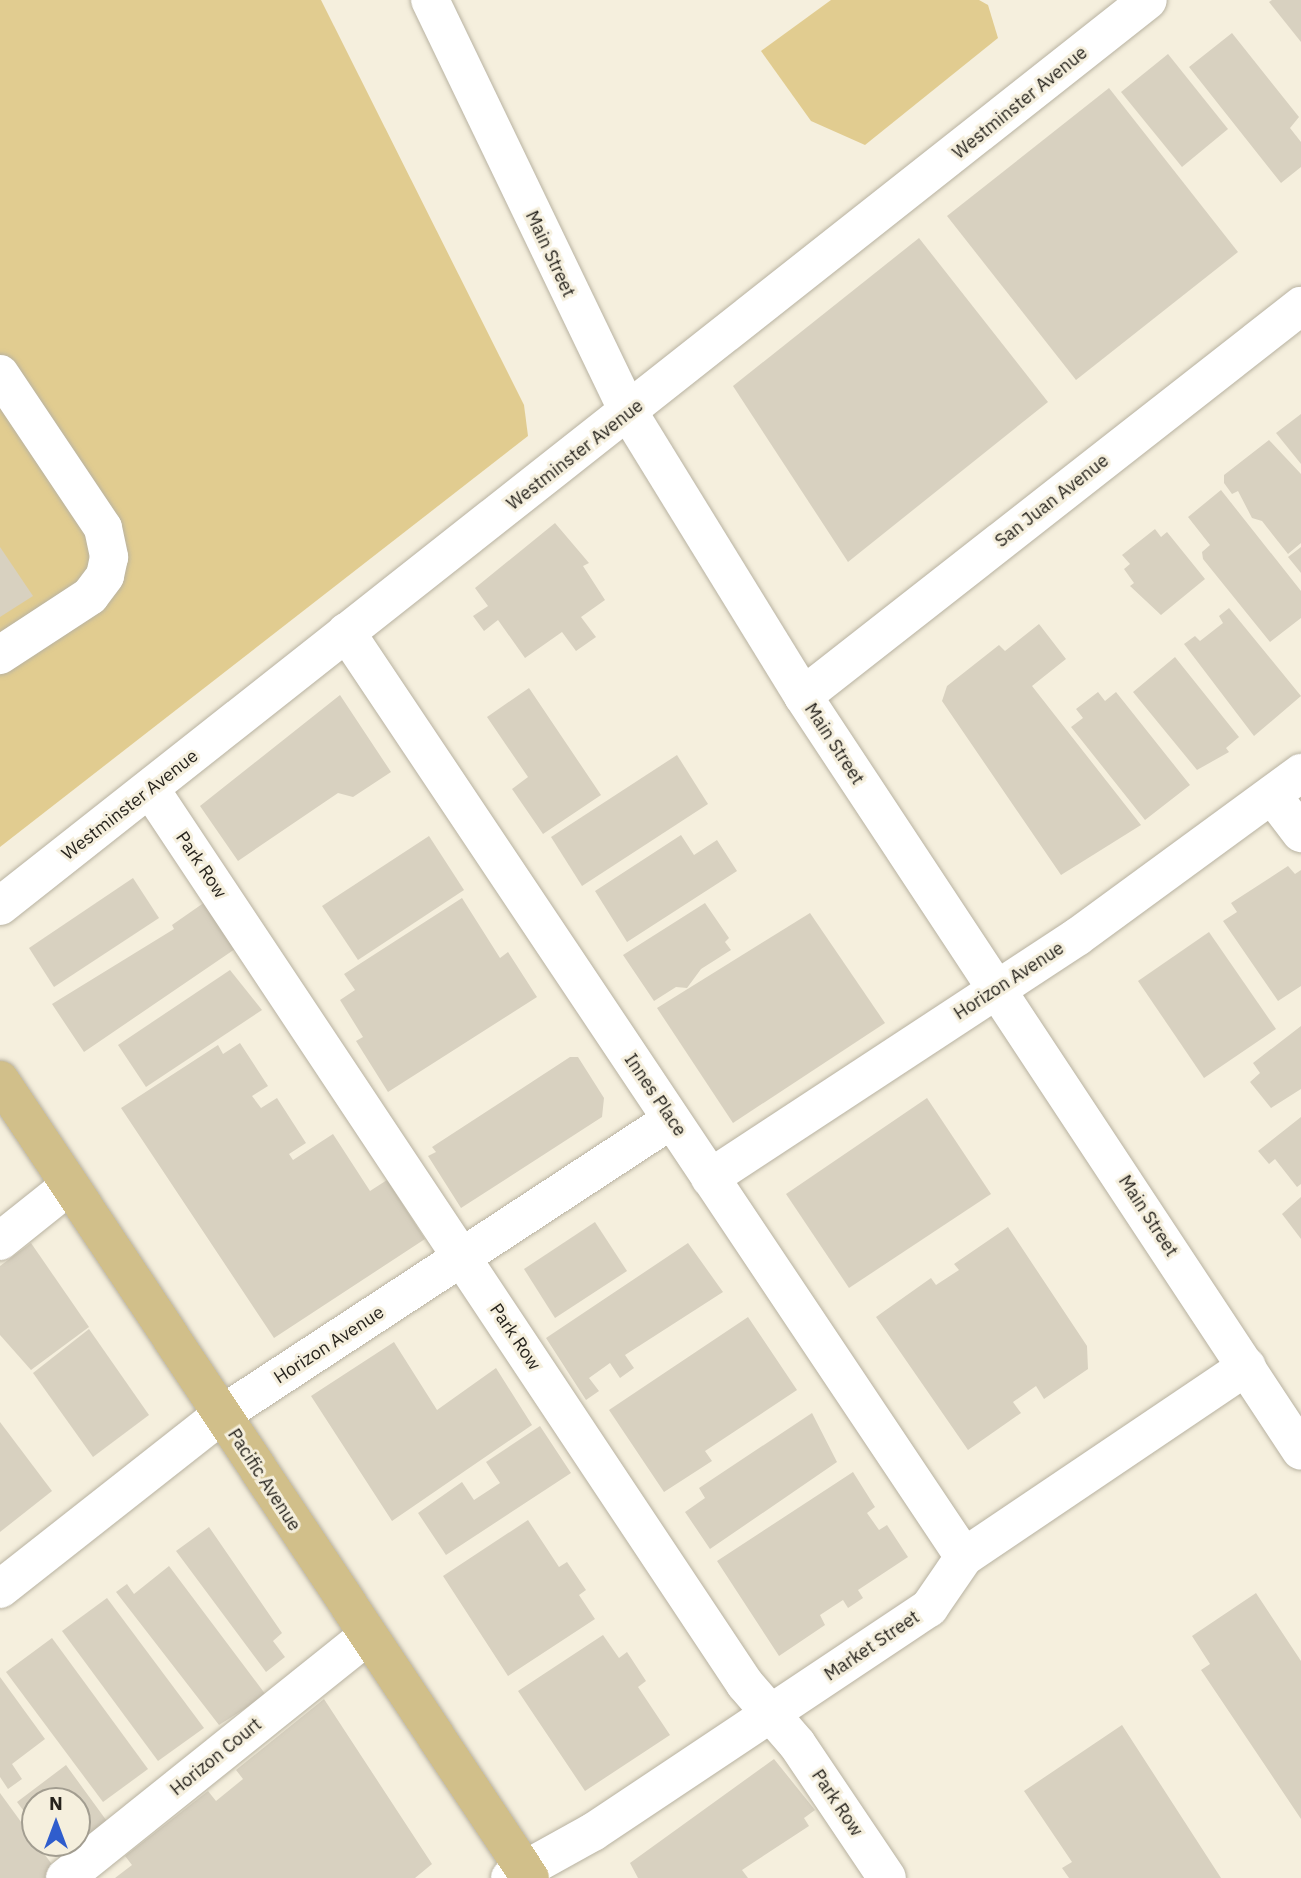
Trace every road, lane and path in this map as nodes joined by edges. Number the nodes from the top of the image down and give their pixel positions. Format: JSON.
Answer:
{"nodes":[{"id":1,"x":430,"y":0,"type":"edge"},
{"id":2,"x":1148,"y":0,"type":"edge"},
{"id":3,"x":1301,"y":306,"type":"edge"},
{"id":4,"x":0,"y":374,"type":"edge"},
{"id":5,"x":629,"y":413,"type":"junction"},
{"id":6,"x":346,"y":632,"type":"junction"},
{"id":7,"x":0,"y":655,"type":"edge"},
{"id":8,"x":803,"y":696,"type":"junction"},
{"id":9,"x":1287,"y":784,"type":"edge"},
{"id":10,"x":151,"y":790,"type":"junction"},
{"id":11,"x":1301,"y":833,"type":"edge"},
{"id":12,"x":0,"y":906,"type":"edge"},
{"id":13,"x":994,"y":990,"type":"junction"},
{"id":14,"x":0,"y":1080,"type":"edge"},
{"id":15,"x":671,"y":1120,"type":"junction"},
{"id":16,"x":710,"y":1178,"type":"junction"},
{"id":17,"x":69,"y":1186,"type":"junction"},
{"id":18,"x":0,"y":1241,"type":"edge"},
{"id":19,"x":462,"y":1257,"type":"junction"},
{"id":20,"x":1247,"y":1366,"type":"junction"},
{"id":21,"x":221,"y":1415,"type":"junction"},
{"id":22,"x":1301,"y":1451,"type":"edge"},
{"id":23,"x":964,"y":1557,"type":"junction"},
{"id":24,"x":0,"y":1589,"type":"edge"},
{"id":25,"x":367,"y":1636,"type":"junction"},
{"id":26,"x":769,"y":1714,"type":"junction"},
{"id":27,"x":521,"y":1875,"type":"edge"},
{"id":28,"x":65,"y":1878,"type":"edge"},
{"id":29,"x":887,"y":1878,"type":"edge"}],
"edges":[{"from":1,"to":5,"type":"street","name":"Main Street"},
{"from":2,"to":5,"type":"street","name":"Westminster Avenue"},
{"from":3,"to":8,"type":"street","name":"San Juan Avenue"},
{"from":4,"to":7,"type":"street"},
{"from":5,"to":6,"type":"street","name":"Westminster Avenue"},
{"from":5,"to":8,"type":"street","name":"Main Street"},
{"from":6,"to":10,"type":"street","name":"Westminster Avenue"},
{"from":6,"to":15,"type":"street","name":"Innes Place"},
{"from":8,"to":13,"type":"street","name":"Main Street"},
{"from":9,"to":11,"type":"street"},
{"from":9,"to":13,"type":"street","name":"Horizon Avenue"},
{"from":10,"to":12,"type":"street","name":"Westminster Avenue"},
{"from":10,"to":19,"type":"street","name":"Park Row"},
{"from":13,"to":16,"type":"street","name":"Horizon Avenue"},
{"from":13,"to":20,"type":"street","name":"Main Street"},
{"from":14,"to":17,"type":"main road","name":"Pacific Avenue"},
{"from":15,"to":16,"type":"street","name":"Innes Place"},
{"from":15,"to":19,"type":"street","name":"Horizon Avenue"},
{"from":16,"to":23,"type":"street","name":"Innes Place"},
{"from":17,"to":18,"type":"street"},
{"from":17,"to":21,"type":"main road","name":"Pacific Avenue"},
{"from":19,"to":21,"type":"street","name":"Horizon Avenue"},
{"from":19,"to":26,"type":"street","name":"Park Row"},
{"from":20,"to":22,"type":"street","name":"Main Street"},
{"from":20,"to":23,"type":"street","name":"Market Street"},
{"from":21,"to":24,"type":"street","name":"Horizon Avenue"},
{"from":21,"to":25,"type":"main road","name":"Pacific Avenue"},
{"from":23,"to":26,"type":"street","name":"Market Street"},
{"from":25,"to":27,"type":"main road","name":"Pacific Avenue"},
{"from":25,"to":28,"type":"street","name":"Horizon Court"},
{"from":26,"to":27,"type":"street","name":"Market Street"},
{"from":26,"to":29,"type":"street","name":"Park Row"}]}
